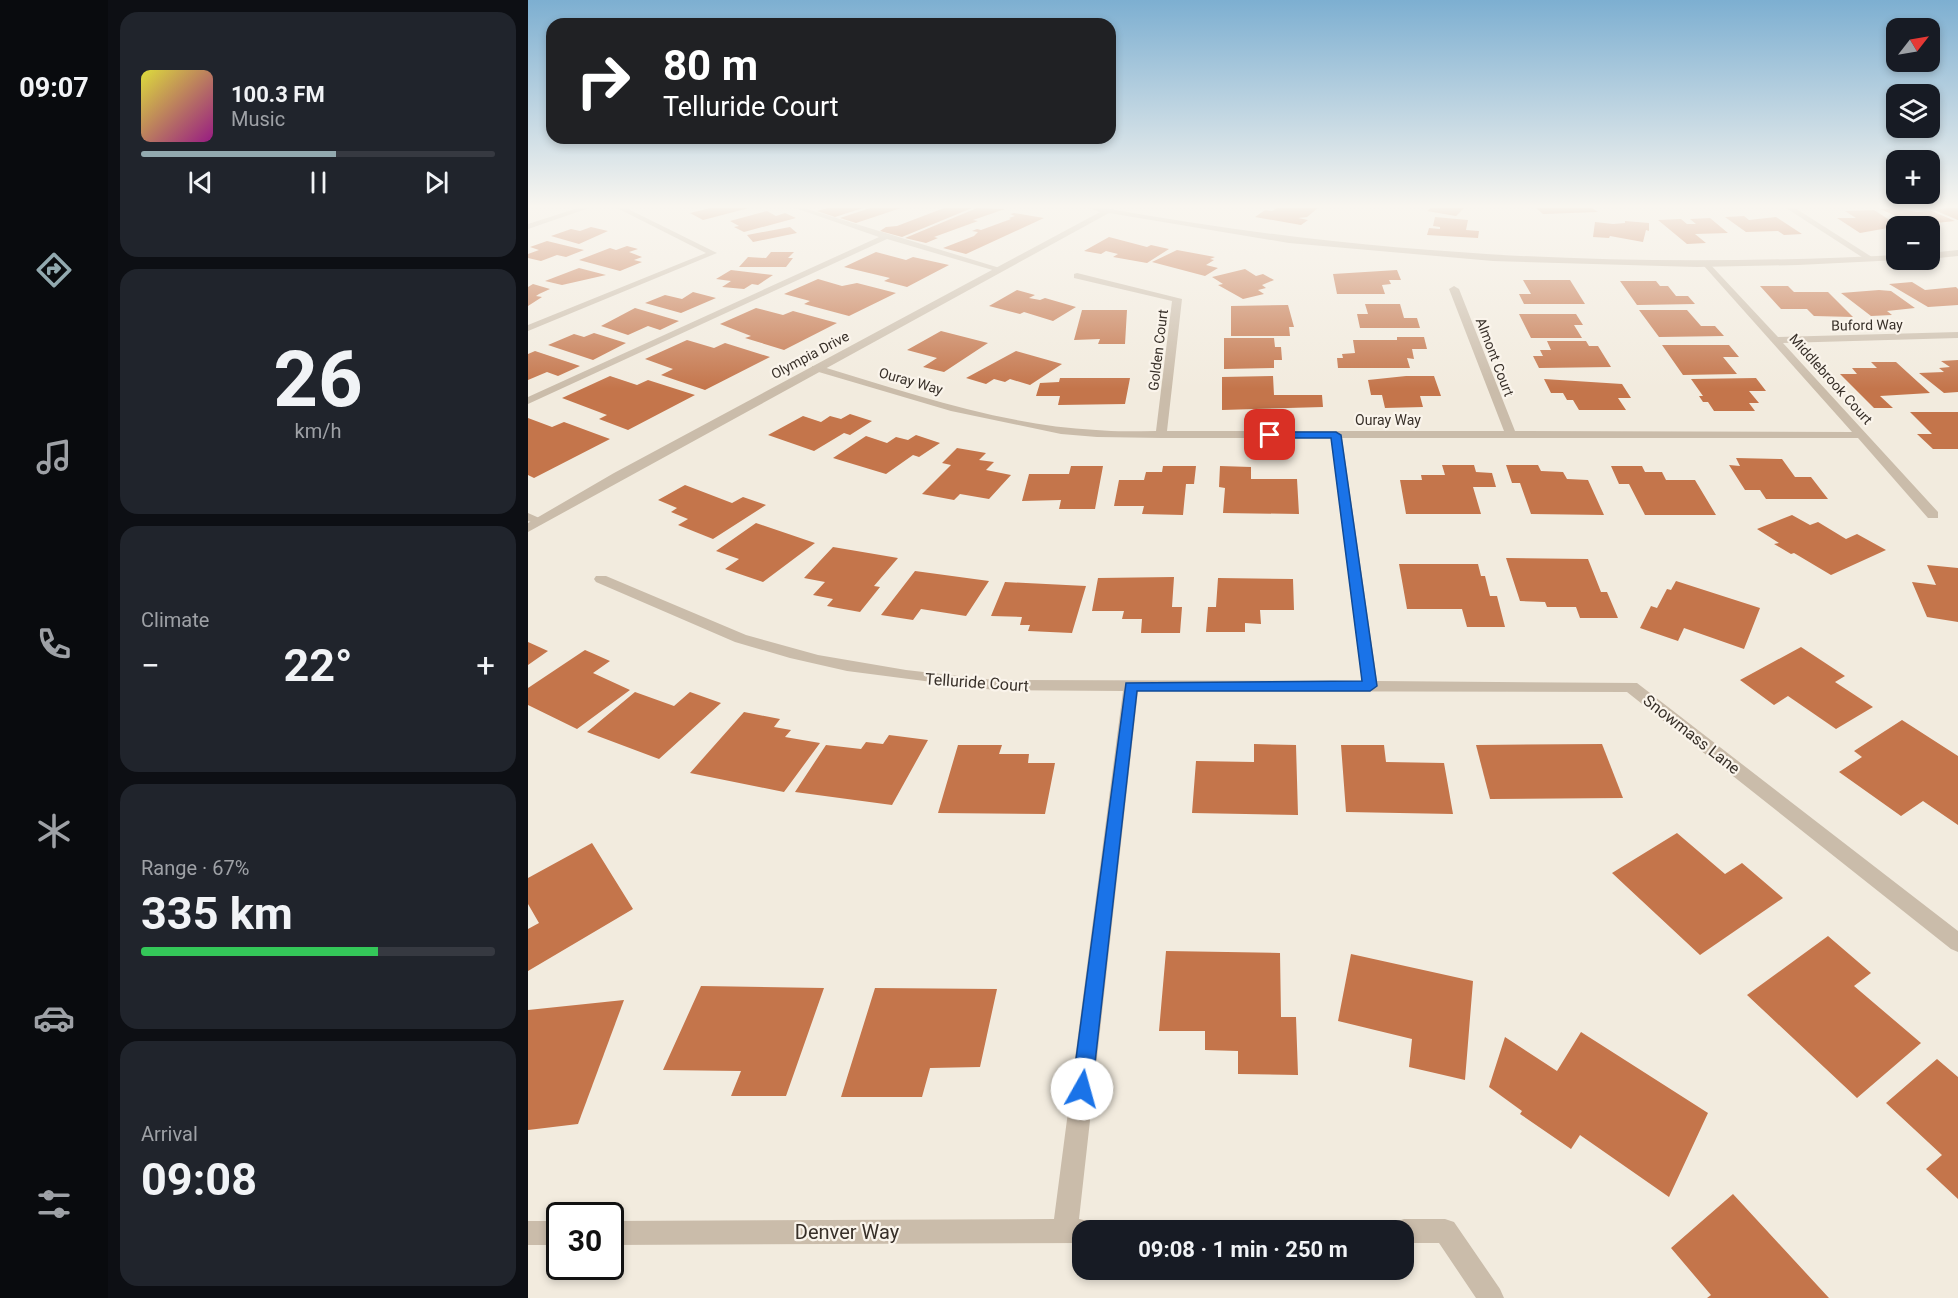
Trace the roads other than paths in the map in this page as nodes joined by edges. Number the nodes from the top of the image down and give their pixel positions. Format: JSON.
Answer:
{"nodes":[{"id":1,"x":675,"y":269,"type":"edge"},
{"id":2,"x":817,"y":269,"type":"edge"},
{"id":3,"x":999,"y":269,"type":"edge"},
{"id":4,"x":1711,"y":269,"type":"edge"},
{"id":5,"x":1077,"y":276,"type":"dead end"},
{"id":6,"x":1454,"y":289,"type":"dead end"},
{"id":7,"x":528,"y":328,"type":"edge"},
{"id":8,"x":1958,"y":335,"type":"edge"},
{"id":9,"x":1776,"y":340,"type":"junction"},
{"id":10,"x":816,"y":368,"type":"junction"},
{"id":11,"x":528,"y":401,"type":"edge"},
{"id":12,"x":1161,"y":435,"type":"junction"},
{"id":13,"x":1336,"y":435,"type":"junction"},
{"id":14,"x":1511,"y":435,"type":"junction"},
{"id":15,"x":1861,"y":435,"type":"junction"},
{"id":16,"x":1933,"y":515,"type":"dead end"},
{"id":17,"x":534,"y":519,"type":"edge"},
{"id":18,"x":528,"y":528,"type":"edge"},
{"id":19,"x":600,"y":579,"type":"dead end"},
{"id":20,"x":1131,"y":686,"type":"junction"},
{"id":21,"x":1370,"y":686,"type":"junction"},
{"id":22,"x":1958,"y":943,"type":"edge"},
{"id":23,"x":1075,"y":1220,"type":"edge"},
{"id":24,"x":1072,"y":1231,"type":"edge"},
{"id":25,"x":1414,"y":1231,"type":"edge"},
{"id":26,"x":528,"y":1233,"type":"edge"},
{"id":27,"x":546,"y":1233,"type":"edge"},
{"id":28,"x":624,"y":1233,"type":"edge"},
{"id":29,"x":1491,"y":1298,"type":"edge"}],
"edges":[{"from":1,"to":7,"type":"street"},
{"from":2,"to":11,"type":"lane"},
{"from":3,"to":10,"type":"street","name":"Olympia Drive"},
{"from":4,"to":9,"type":"street","name":"Middlebrook Court"},
{"from":5,"to":12,"type":"street","name":"Golden Court"},
{"from":6,"to":14,"type":"street","name":"Almont Court"},
{"from":8,"to":9,"type":"street","name":"Buford Way"},
{"from":9,"to":15,"type":"street","name":"Middlebrook Court"},
{"from":10,"to":12,"type":"street","name":"Ouray Way"},
{"from":10,"to":17,"type":"street","name":"Olympia Drive"},
{"from":12,"to":13,"type":"street","name":"Ouray Way"},
{"from":13,"to":14,"type":"street","name":"Ouray Way"},
{"from":13,"to":21,"type":"street"},
{"from":14,"to":15,"type":"street","name":"Ouray Way"},
{"from":15,"to":16,"type":"street","name":"Middlebrook Court"},
{"from":17,"to":18,"type":"street","name":"Olympia Drive"},
{"from":19,"to":20,"type":"street","name":"Telluride Court"},
{"from":20,"to":21,"type":"street","name":"Telluride Court"},
{"from":20,"to":23,"type":"street"},
{"from":21,"to":22,"type":"street","name":"Snowmass Lane"},
{"from":24,"to":28,"type":"street","name":"Denver Way"},
{"from":25,"to":29,"type":"street"},
{"from":26,"to":27,"type":"street"}]}
